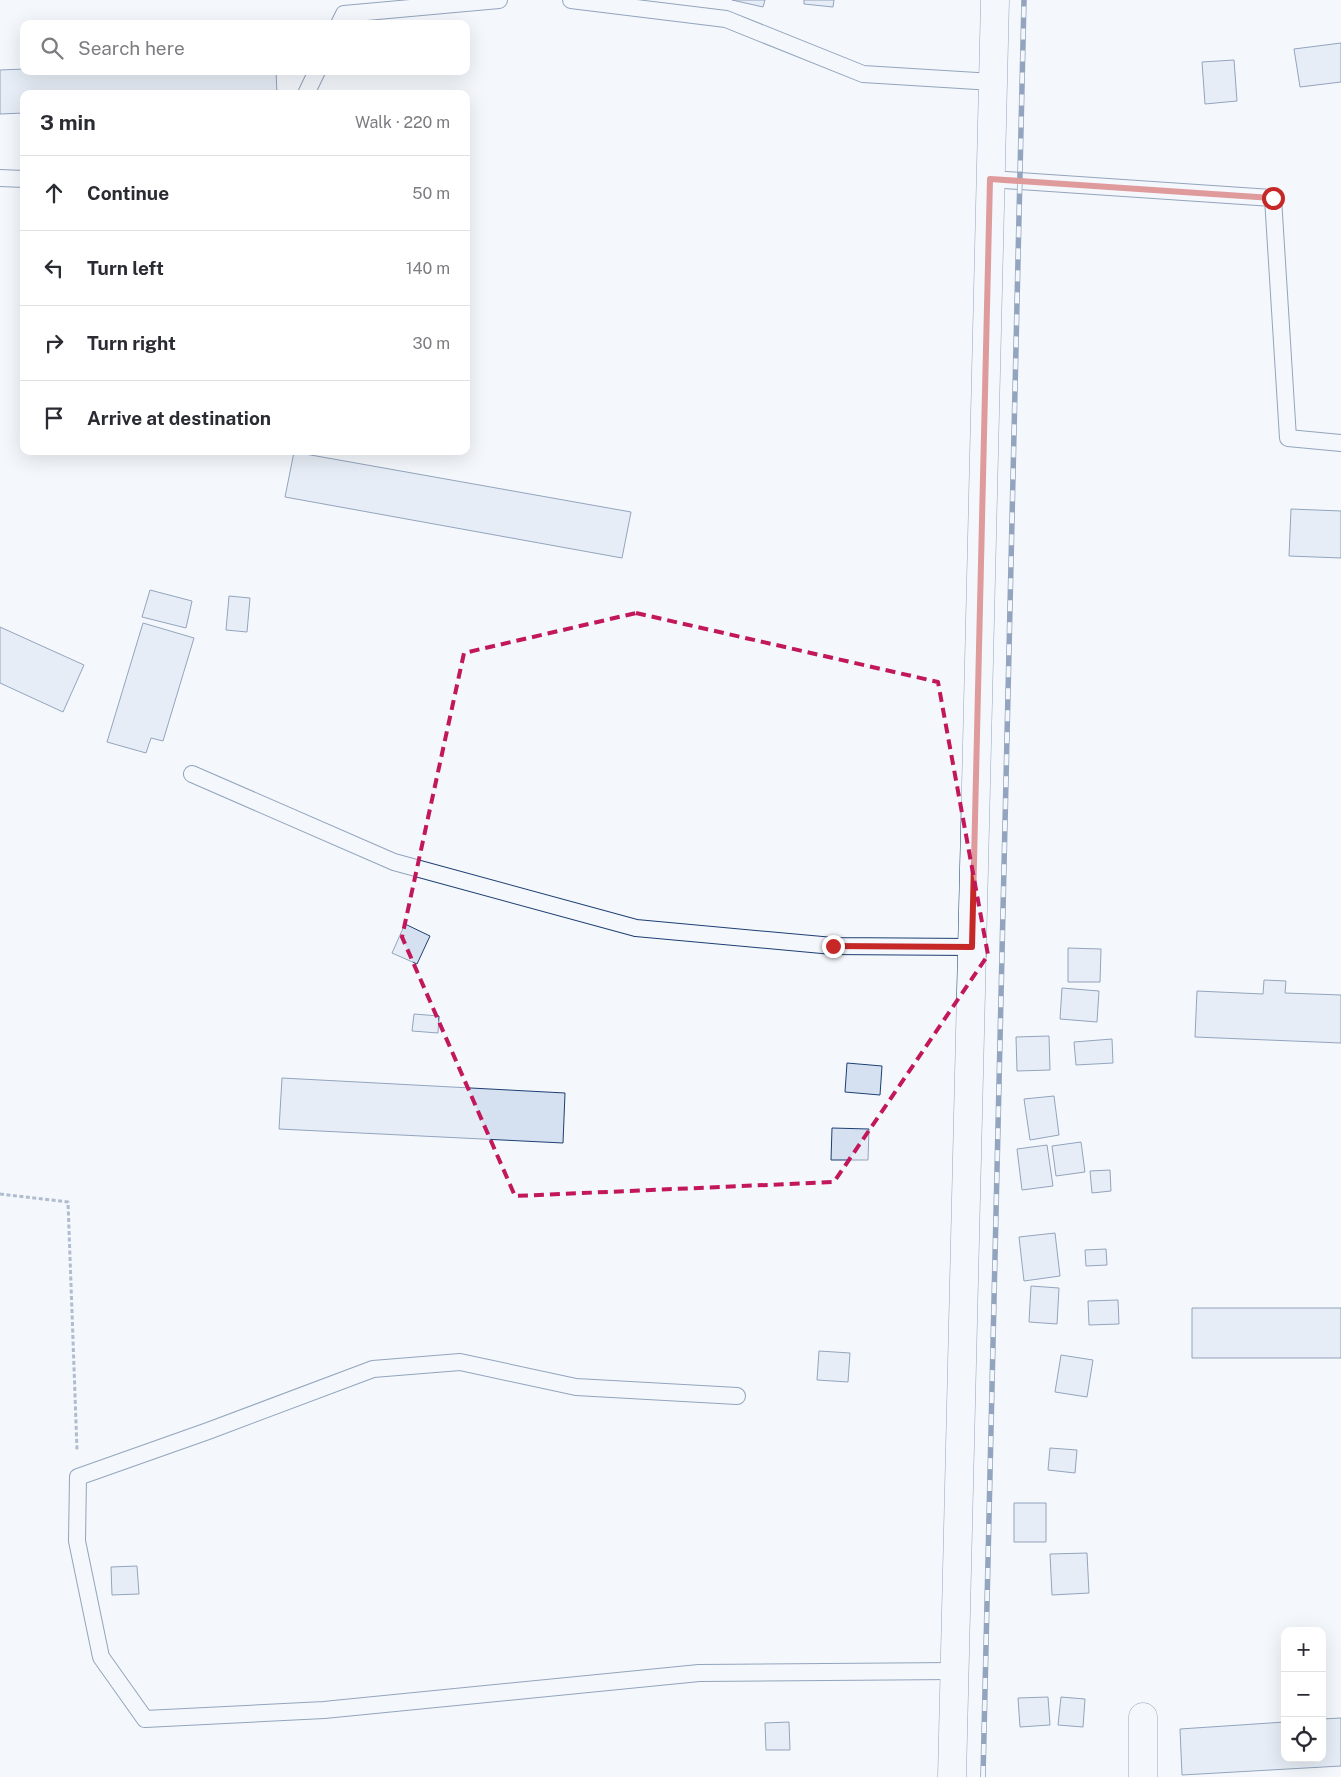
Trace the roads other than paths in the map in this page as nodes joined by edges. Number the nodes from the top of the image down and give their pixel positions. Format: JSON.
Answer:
{"nodes":[{"id":1,"x":499,"y":0,"type":"edge"},
{"id":2,"x":571,"y":0,"type":"edge"},
{"id":3,"x":995,"y":0,"type":"edge"},
{"id":4,"x":341,"y":20,"type":"edge"},
{"id":5,"x":315,"y":75,"type":"edge"},
{"id":6,"x":993,"y":82,"type":"junction"},
{"id":7,"x":308,"y":90,"type":"edge"},
{"id":8,"x":0,"y":178,"type":"edge"},
{"id":9,"x":20,"y":179,"type":"edge"},
{"id":10,"x":990,"y":179,"type":"junction"},
{"id":11,"x":1341,"y":443,"type":"edge"},
{"id":12,"x":192,"y":774,"type":"dead end"},
{"id":13,"x":972,"y":947,"type":"junction"},
{"id":14,"x":737,"y":1396,"type":"dead end"},
{"id":15,"x":954,"y":1671,"type":"junction"},
{"id":16,"x":1143,"y":1717,"type":"dead end"},
{"id":17,"x":952,"y":1777,"type":"edge"},
{"id":18,"x":1143,"y":1777,"type":"edge"}],
"edges":[{"from":1,"to":4,"type":"lane"},
{"from":2,"to":6,"type":"lane"},
{"from":3,"to":6,"type":"street"},
{"from":5,"to":7,"type":"lane"},
{"from":6,"to":10,"type":"street"},
{"from":8,"to":9,"type":"lane"},
{"from":10,"to":11,"type":"lane"},
{"from":10,"to":13,"type":"street"},
{"from":12,"to":13,"type":"lane"},
{"from":13,"to":15,"type":"street"},
{"from":14,"to":15,"type":"lane"},
{"from":15,"to":17,"type":"street"},
{"from":16,"to":18,"type":"street"}]}
